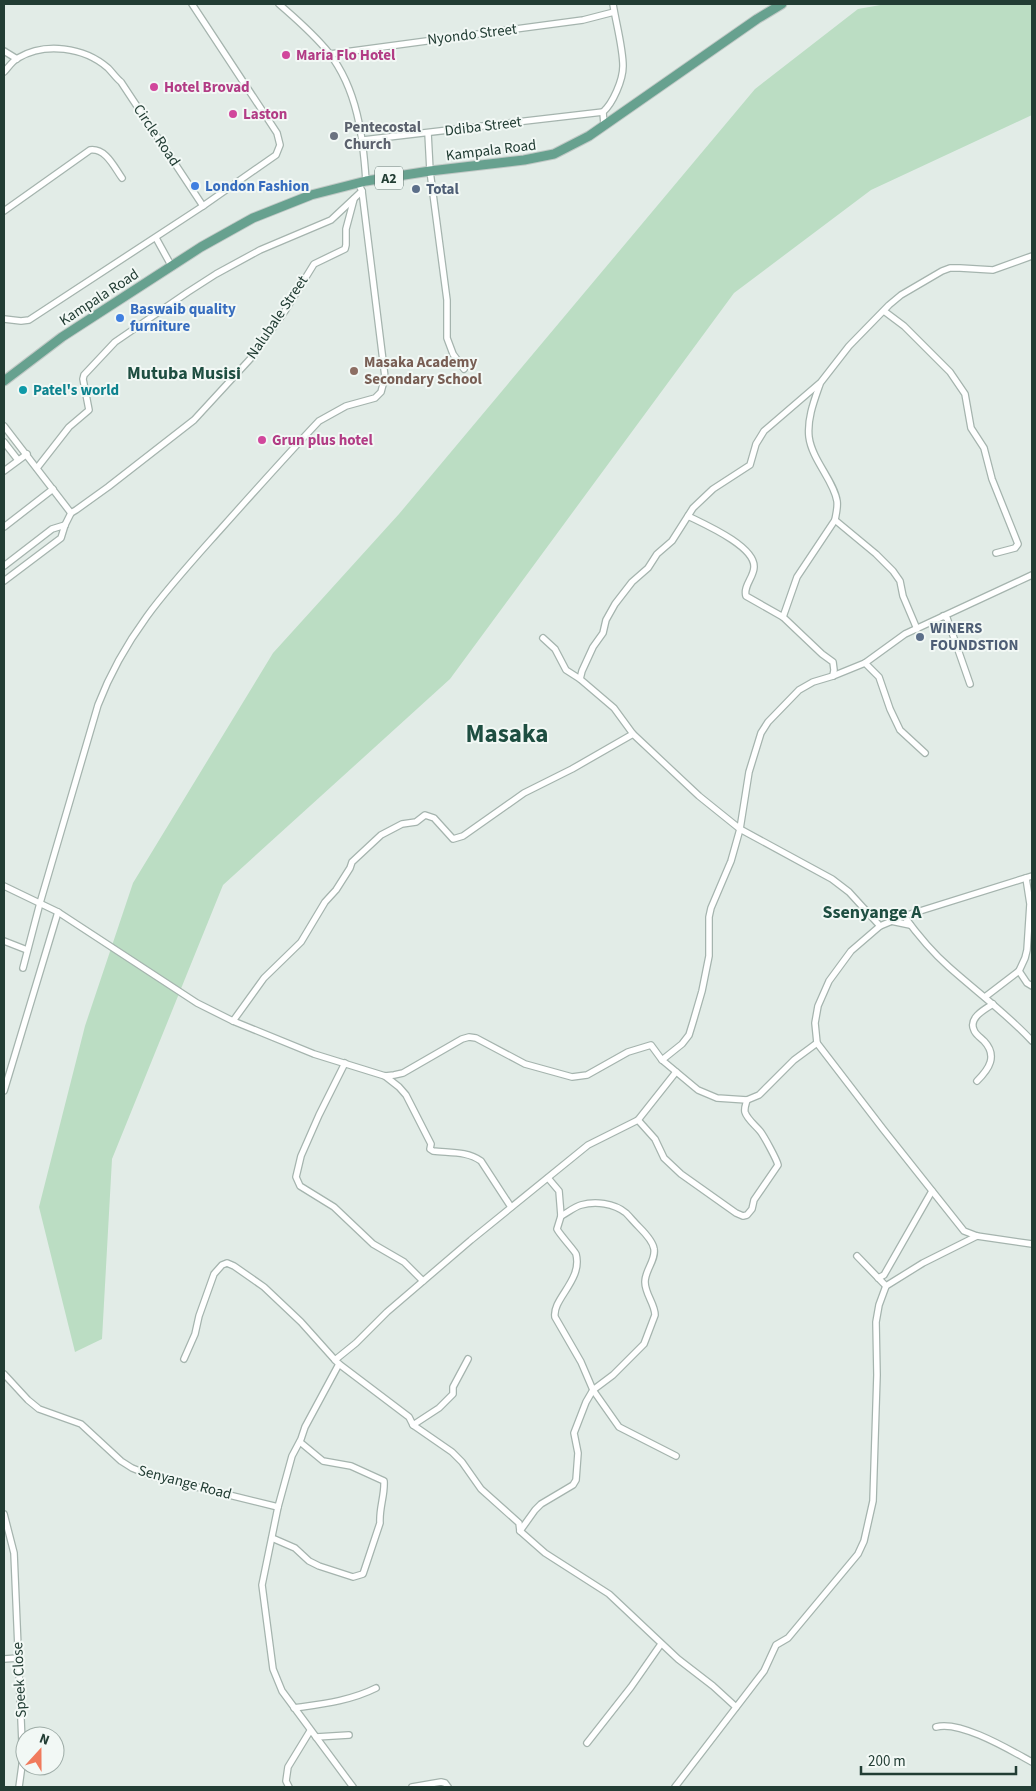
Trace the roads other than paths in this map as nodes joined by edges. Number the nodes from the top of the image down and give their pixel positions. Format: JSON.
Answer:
{"nodes":[{"id":1,"x":192,"y":4,"type":"edge"},
{"id":2,"x":279,"y":4,"type":"edge"},
{"id":3,"x":613,"y":4,"type":"edge"},
{"id":4,"x":782,"y":4,"type":"edge"},
{"id":5,"x":614,"y":12,"type":"junction"},
{"id":6,"x":4,"y":51,"type":"edge"},
{"id":7,"x":330,"y":54,"type":"junction"},
{"id":8,"x":17,"y":59,"type":"junction"},
{"id":9,"x":4,"y":72,"type":"edge"},
{"id":10,"x":602,"y":112,"type":"junction"},
{"id":11,"x":604,"y":125,"type":"junction"},
{"id":12,"x":428,"y":133,"type":"junction"},
{"id":13,"x":363,"y":140,"type":"junction"},
{"id":14,"x":430,"y":171,"type":"junction"},
{"id":15,"x":122,"y":178,"type":"dead end"},
{"id":16,"x":362,"y":185,"type":"junction"},
{"id":17,"x":354,"y":198,"type":"junction"},
{"id":18,"x":204,"y":206,"type":"junction"},
{"id":19,"x":4,"y":210,"type":"edge"},
{"id":20,"x":156,"y":238,"type":"junction"},
{"id":21,"x":1032,"y":256,"type":"edge"},
{"id":22,"x":172,"y":267,"type":"junction"},
{"id":23,"x":884,"y":311,"type":"junction"},
{"id":24,"x":4,"y":319,"type":"edge"},
{"id":25,"x":464,"y":369,"type":"dead end"},
{"id":26,"x":4,"y":381,"type":"edge"},
{"id":27,"x":820,"y":382,"type":"junction"},
{"id":28,"x":4,"y":426,"type":"edge"},
{"id":29,"x":4,"y":442,"type":"edge"},
{"id":30,"x":26,"y":454,"type":"junction"},
{"id":31,"x":18,"y":460,"type":"junction"},
{"id":32,"x":37,"y":468,"type":"junction"},
{"id":33,"x":4,"y":471,"type":"edge"},
{"id":34,"x":53,"y":488,"type":"junction"},
{"id":35,"x":72,"y":514,"type":"junction"},
{"id":36,"x":688,"y":516,"type":"junction"},
{"id":37,"x":835,"y":520,"type":"junction"},
{"id":38,"x":65,"y":525,"type":"junction"},
{"id":39,"x":4,"y":527,"type":"edge"},
{"id":40,"x":996,"y":553,"type":"dead end"},
{"id":41,"x":4,"y":566,"type":"edge"},
{"id":42,"x":1032,"y":574,"type":"edge"},
{"id":43,"x":4,"y":581,"type":"edge"},
{"id":44,"x":783,"y":616,"type":"junction"},
{"id":45,"x":944,"y":616,"type":"junction"},
{"id":46,"x":917,"y":629,"type":"junction"},
{"id":47,"x":544,"y":638,"type":"dead end"},
{"id":48,"x":865,"y":663,"type":"junction"},
{"id":49,"x":833,"y":676,"type":"junction"},
{"id":50,"x":580,"y":679,"type":"junction"},
{"id":51,"x":970,"y":684,"type":"dead end"},
{"id":52,"x":632,"y":734,"type":"junction"},
{"id":53,"x":925,"y":753,"type":"dead end"},
{"id":54,"x":740,"y":829,"type":"junction"},
{"id":55,"x":1029,"y":877,"type":"edge"},
{"id":56,"x":4,"y":886,"type":"edge"},
{"id":57,"x":40,"y":903,"type":"junction"},
{"id":58,"x":58,"y":912,"type":"junction"},
{"id":59,"x":904,"y":916,"type":"junction"},
{"id":60,"x":891,"y":921,"type":"junction"},
{"id":61,"x":910,"y":925,"type":"junction"},
{"id":62,"x":880,"y":926,"type":"junction"},
{"id":63,"x":4,"y":941,"type":"edge"},
{"id":64,"x":27,"y":950,"type":"junction"},
{"id":65,"x":23,"y":968,"type":"dead end"},
{"id":66,"x":1019,"y":971,"type":"junction"},
{"id":67,"x":1032,"y":986,"type":"edge"},
{"id":68,"x":986,"y":998,"type":"junction"},
{"id":69,"x":993,"y":1004,"type":"junction"},
{"id":70,"x":233,"y":1021,"type":"junction"},
{"id":71,"x":1032,"y":1041,"type":"edge"},
{"id":72,"x":817,"y":1044,"type":"junction"},
{"id":73,"x":662,"y":1060,"type":"junction"},
{"id":74,"x":345,"y":1063,"type":"junction"},
{"id":75,"x":676,"y":1072,"type":"junction"},
{"id":76,"x":385,"y":1076,"type":"junction"},
{"id":77,"x":977,"y":1081,"type":"dead end"},
{"id":78,"x":4,"y":1091,"type":"edge"},
{"id":79,"x":747,"y":1100,"type":"junction"},
{"id":80,"x":638,"y":1120,"type":"junction"},
{"id":81,"x":548,"y":1178,"type":"junction"},
{"id":82,"x":932,"y":1192,"type":"junction"},
{"id":83,"x":511,"y":1207,"type":"junction"},
{"id":84,"x":561,"y":1216,"type":"junction"},
{"id":85,"x":976,"y":1236,"type":"junction"},
{"id":86,"x":1032,"y":1244,"type":"edge"},
{"id":87,"x":857,"y":1256,"type":"dead end"},
{"id":88,"x":878,"y":1278,"type":"junction"},
{"id":89,"x":424,"y":1281,"type":"junction"},
{"id":90,"x":886,"y":1286,"type":"junction"},
{"id":91,"x":184,"y":1359,"type":"dead end"},
{"id":92,"x":468,"y":1359,"type":"dead end"},
{"id":93,"x":337,"y":1362,"type":"junction"},
{"id":94,"x":4,"y":1374,"type":"edge"},
{"id":95,"x":593,"y":1390,"type":"junction"},
{"id":96,"x":413,"y":1425,"type":"junction"},
{"id":97,"x":300,"y":1442,"type":"junction"},
{"id":98,"x":676,"y":1456,"type":"dead end"},
{"id":99,"x":278,"y":1507,"type":"junction"},
{"id":100,"x":4,"y":1514,"type":"edge"},
{"id":101,"x":520,"y":1531,"type":"junction"},
{"id":102,"x":272,"y":1538,"type":"junction"},
{"id":103,"x":661,"y":1644,"type":"junction"},
{"id":104,"x":4,"y":1658,"type":"edge"},
{"id":105,"x":18,"y":1658,"type":"junction"},
{"id":106,"x":376,"y":1688,"type":"dead end"},
{"id":107,"x":736,"y":1707,"type":"junction"},
{"id":108,"x":294,"y":1708,"type":"junction"},
{"id":109,"x":936,"y":1727,"type":"dead end"},
{"id":110,"x":310,"y":1731,"type":"junction"},
{"id":111,"x":349,"y":1735,"type":"dead end"},
{"id":112,"x":316,"y":1736,"type":"junction"},
{"id":113,"x":587,"y":1742,"type":"dead end"},
{"id":114,"x":1032,"y":1762,"type":"edge"},
{"id":115,"x":19,"y":1787,"type":"edge"},
{"id":116,"x":288,"y":1787,"type":"edge"},
{"id":117,"x":353,"y":1787,"type":"edge"},
{"id":118,"x":412,"y":1787,"type":"edge"},
{"id":119,"x":448,"y":1787,"type":"edge"},
{"id":120,"x":675,"y":1787,"type":"edge"}],
"edges":[{"from":1,"to":18,"type":"street"},
{"from":2,"to":7,"type":"street"},
{"from":3,"to":5,"type":"street"},
{"from":4,"to":11,"type":"main road","name":"Kampala Road","number":"A2"},
{"from":5,"to":7,"type":"street","name":"Nyondo Street"},
{"from":5,"to":10,"type":"street"},
{"from":6,"to":8,"type":"street"},
{"from":7,"to":13,"type":"street"},
{"from":8,"to":9,"type":"street","name":"Circle Road"},
{"from":8,"to":18,"type":"street","name":"Circle Road"},
{"from":10,"to":11,"type":"street"},
{"from":10,"to":12,"type":"street","name":"Ddiba Street"},
{"from":11,"to":14,"type":"main road","name":"Kampala Road","number":"A2"},
{"from":12,"to":13,"type":"street","name":"Ddiba Street"},
{"from":12,"to":14,"type":"street"},
{"from":13,"to":16,"type":"street"},
{"from":14,"to":16,"type":"main road","name":"Kampala Road","number":"A2"},
{"from":14,"to":25,"type":"street"},
{"from":15,"to":19,"type":"street"},
{"from":16,"to":17,"type":"street"},
{"from":16,"to":22,"type":"main road","name":"Kampala Road","number":"A2"},
{"from":16,"to":57,"type":"street"},
{"from":17,"to":32,"type":"street"},
{"from":17,"to":35,"type":"street","name":"Nalubale Street"},
{"from":18,"to":20,"type":"street"},
{"from":20,"to":22,"type":"street"},
{"from":20,"to":24,"type":"street"},
{"from":21,"to":23,"type":"street"},
{"from":22,"to":26,"type":"main road","name":"Kampala Road","number":"A2"},
{"from":23,"to":27,"type":"street"},
{"from":23,"to":40,"type":"street"},
{"from":27,"to":36,"type":"street"},
{"from":27,"to":37,"type":"street"},
{"from":28,"to":30,"type":"street"},
{"from":29,"to":31,"type":"street"},
{"from":30,"to":31,"type":"street"},
{"from":30,"to":32,"type":"street"},
{"from":31,"to":33,"type":"street"},
{"from":32,"to":34,"type":"street"},
{"from":34,"to":35,"type":"street"},
{"from":34,"to":39,"type":"street"},
{"from":35,"to":38,"type":"street","name":"Nalubale Street"},
{"from":36,"to":44,"type":"street"},
{"from":36,"to":50,"type":"street"},
{"from":37,"to":44,"type":"street"},
{"from":37,"to":46,"type":"street"},
{"from":38,"to":41,"type":"street"},
{"from":38,"to":43,"type":"street","name":"Nalubale Street"},
{"from":42,"to":45,"type":"street"},
{"from":44,"to":49,"type":"street"},
{"from":45,"to":46,"type":"street"},
{"from":45,"to":51,"type":"street"},
{"from":46,"to":48,"type":"street"},
{"from":47,"to":50,"type":"street"},
{"from":48,"to":49,"type":"street"},
{"from":48,"to":53,"type":"street"},
{"from":49,"to":54,"type":"street"},
{"from":50,"to":52,"type":"street"},
{"from":52,"to":54,"type":"street"},
{"from":52,"to":70,"type":"street"},
{"from":54,"to":62,"type":"street"},
{"from":54,"to":73,"type":"street"},
{"from":55,"to":59,"type":"street"},
{"from":55,"to":66,"type":"street"},
{"from":56,"to":57,"type":"street"},
{"from":57,"to":58,"type":"street"},
{"from":57,"to":64,"type":"street"},
{"from":58,"to":70,"type":"street"},
{"from":58,"to":78,"type":"street"},
{"from":59,"to":60,"type":"street"},
{"from":59,"to":61,"type":"street"},
{"from":60,"to":61,"type":"street"},
{"from":60,"to":62,"type":"street"},
{"from":61,"to":68,"type":"street"},
{"from":62,"to":72,"type":"street"},
{"from":63,"to":64,"type":"street"},
{"from":64,"to":65,"type":"street"},
{"from":66,"to":67,"type":"street"},
{"from":66,"to":68,"type":"street"},
{"from":68,"to":69,"type":"street"},
{"from":69,"to":71,"type":"street"},
{"from":69,"to":77,"type":"street"},
{"from":70,"to":74,"type":"street"},
{"from":72,"to":79,"type":"street"},
{"from":72,"to":82,"type":"street"},
{"from":73,"to":75,"type":"street"},
{"from":73,"to":76,"type":"street"},
{"from":74,"to":76,"type":"street"},
{"from":74,"to":89,"type":"street"},
{"from":75,"to":79,"type":"street"},
{"from":75,"to":80,"type":"street"},
{"from":76,"to":83,"type":"street"},
{"from":79,"to":80,"type":"street"},
{"from":80,"to":81,"type":"street"},
{"from":81,"to":83,"type":"street"},
{"from":81,"to":84,"type":"street"},
{"from":82,"to":85,"type":"street"},
{"from":82,"to":88,"type":"street"},
{"from":83,"to":89,"type":"street"},
{"from":84,"to":95,"type":"street"},
{"from":84,"to":95,"type":"street"},
{"from":85,"to":86,"type":"street"},
{"from":85,"to":90,"type":"street"},
{"from":87,"to":88,"type":"street"},
{"from":88,"to":90,"type":"street"},
{"from":89,"to":93,"type":"street"},
{"from":90,"to":107,"type":"street"},
{"from":91,"to":93,"type":"street"},
{"from":92,"to":96,"type":"street"},
{"from":93,"to":96,"type":"street"},
{"from":93,"to":97,"type":"street"},
{"from":94,"to":99,"type":"street","name":"Senyange Road"},
{"from":95,"to":98,"type":"street"},
{"from":95,"to":101,"type":"street"},
{"from":96,"to":101,"type":"street"},
{"from":97,"to":99,"type":"street"},
{"from":97,"to":102,"type":"street"},
{"from":99,"to":102,"type":"street"},
{"from":100,"to":105,"type":"street","name":"Speek Close"},
{"from":101,"to":103,"type":"street"},
{"from":102,"to":108,"type":"street"},
{"from":103,"to":107,"type":"street"},
{"from":103,"to":113,"type":"street"},
{"from":104,"to":105,"type":"street"},
{"from":105,"to":115,"type":"street","name":"Speek Close"},
{"from":106,"to":108,"type":"street"},
{"from":107,"to":120,"type":"street"},
{"from":108,"to":110,"type":"street"},
{"from":109,"to":114,"type":"street"},
{"from":110,"to":112,"type":"street"},
{"from":110,"to":116,"type":"street"},
{"from":111,"to":112,"type":"street"},
{"from":112,"to":117,"type":"street"},
{"from":118,"to":119,"type":"street"}]}
